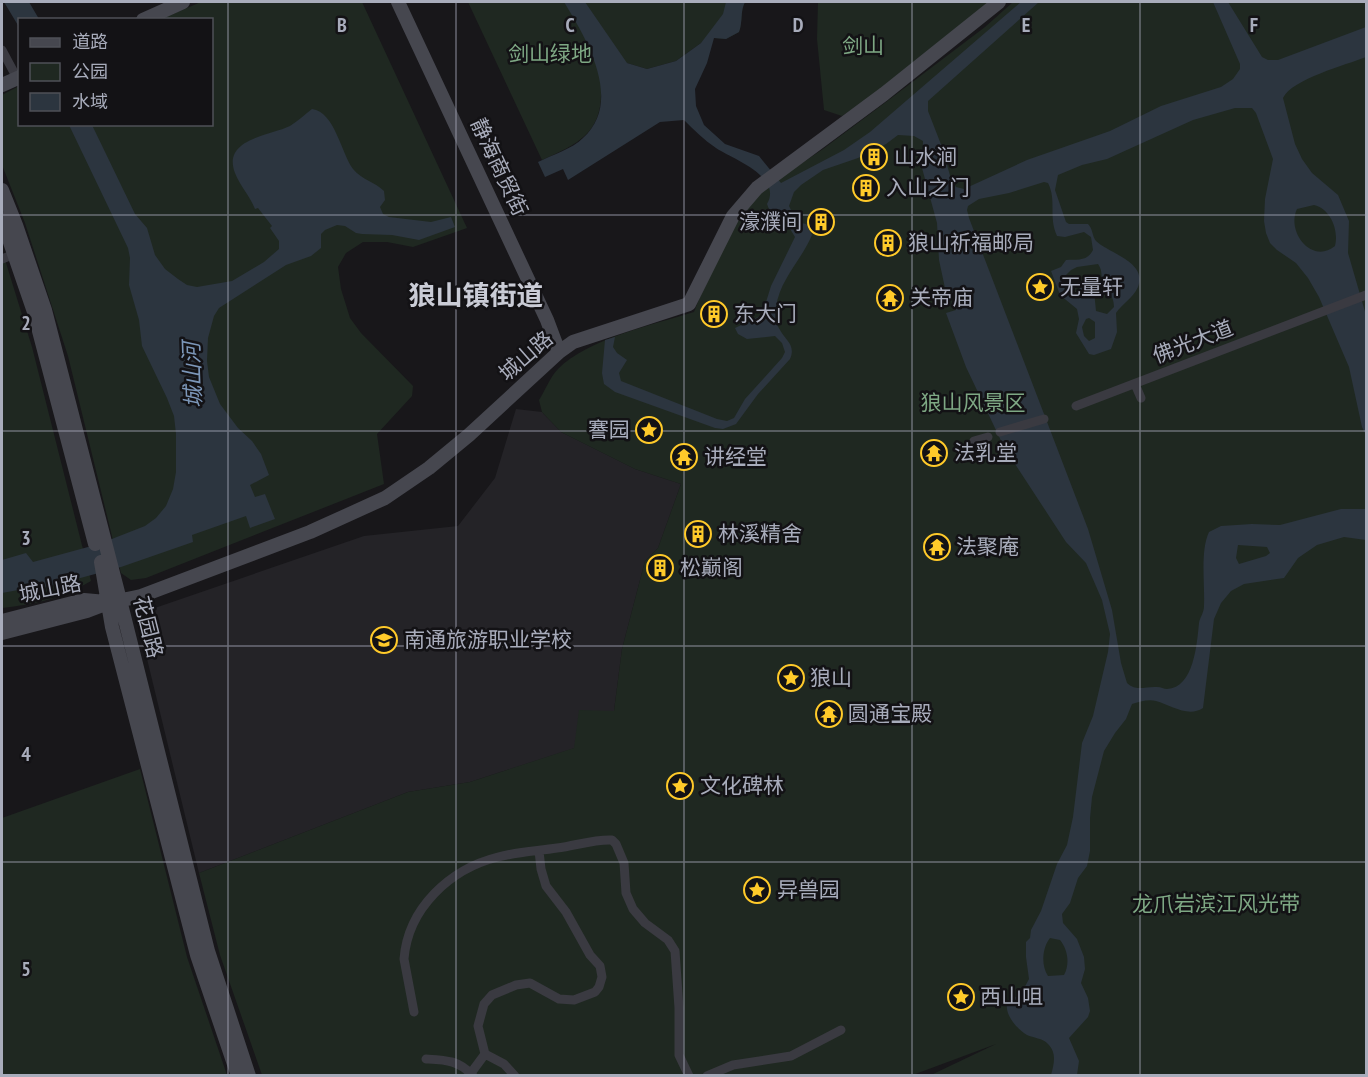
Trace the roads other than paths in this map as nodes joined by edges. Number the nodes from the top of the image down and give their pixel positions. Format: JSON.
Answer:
{"nodes":[{"id":1,"x":183,"y":2,"type":"edge"},
{"id":2,"x":398,"y":2,"type":"edge"},
{"id":3,"x":999,"y":2,"type":"edge"},
{"id":4,"x":147,"y":18,"type":"edge"},
{"id":5,"x":2,"y":50,"type":"edge"},
{"id":6,"x":18,"y":75,"type":"edge"},
{"id":7,"x":18,"y":77,"type":"edge"},
{"id":8,"x":2,"y":85,"type":"edge"},
{"id":9,"x":2,"y":190,"type":"edge"},
{"id":10,"x":2,"y":219,"type":"edge"},
{"id":11,"x":1366,"y":295,"type":"edge"},
{"id":12,"x":559,"y":352,"type":"junction"},
{"id":13,"x":1135,"y":384,"type":"junction"},
{"id":14,"x":1141,"y":398,"type":"dead end"},
{"id":15,"x":1076,"y":406,"type":"dead end"},
{"id":16,"x":1044,"y":419,"type":"dead end"},
{"id":17,"x":1000,"y":432,"type":"dead end"},
{"id":18,"x":988,"y":437,"type":"dead end"},
{"id":19,"x":974,"y":441,"type":"dead end"},
{"id":20,"x":100,"y":541,"type":"junction"},
{"id":21,"x":114,"y":601,"type":"junction"},
{"id":22,"x":2,"y":621,"type":"edge"},
{"id":23,"x":2,"y":633,"type":"edge"},
{"id":24,"x":539,"y":851,"type":"junction"},
{"id":25,"x":414,"y":1012,"type":"dead end"},
{"id":26,"x":841,"y":1030,"type":"dead end"},
{"id":27,"x":485,"y":1054,"type":"junction"},
{"id":28,"x":426,"y":1059,"type":"dead end"},
{"id":29,"x":472,"y":1074,"type":"edge"},
{"id":30,"x":237,"y":1076,"type":"edge"},
{"id":31,"x":249,"y":1076,"type":"edge"},
{"id":32,"x":515,"y":1076,"type":"edge"},
{"id":33,"x":689,"y":1076,"type":"edge"},
{"id":34,"x":707,"y":1076,"type":"edge"}],
"edges":[{"from":1,"to":4,"type":"main road"},
{"from":2,"to":12,"type":"main road","name":"静海商贸街"},
{"from":3,"to":12,"type":"main road","name":"城山路"},
{"from":5,"to":6,"type":"street"},
{"from":7,"to":8,"type":"main road"},
{"from":9,"to":20,"type":"main road","name":"花园路"},
{"from":10,"to":20,"type":"main road","name":"花园路"},
{"from":11,"to":13,"type":"street","name":"佛光大道"},
{"from":12,"to":21,"type":"main road","name":"城山路"},
{"from":13,"to":14,"type":"street"},
{"from":13,"to":15,"type":"street","name":"佛光大道"},
{"from":16,"to":17,"type":"street"},
{"from":18,"to":19,"type":"street"},
{"from":20,"to":21,"type":"main road","name":"花园路"},
{"from":21,"to":22,"type":"main road","name":"城山路"},
{"from":21,"to":23,"type":"main road","name":"城山路"},
{"from":21,"to":30,"type":"main road","name":"花园路"},
{"from":21,"to":31,"type":"main road","name":"花园路"},
{"from":24,"to":25,"type":"street"},
{"from":24,"to":27,"type":"street"},
{"from":24,"to":33,"type":"street"},
{"from":26,"to":34,"type":"street"},
{"from":27,"to":29,"type":"street"},
{"from":27,"to":32,"type":"street"},
{"from":28,"to":29,"type":"street"}]}
